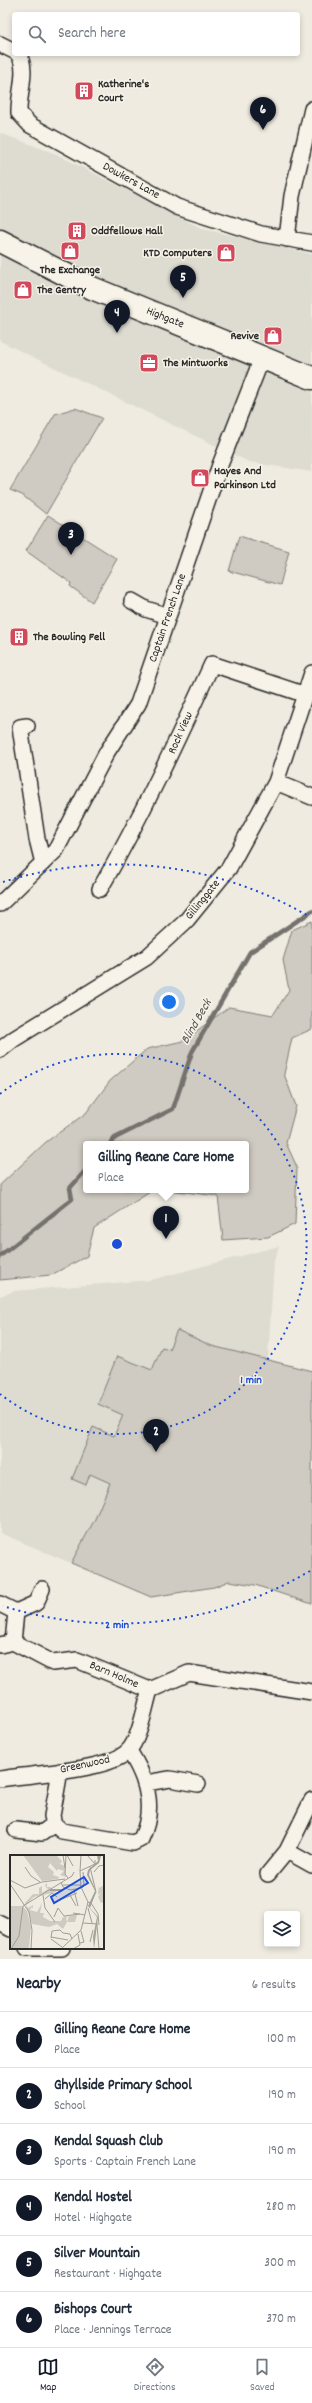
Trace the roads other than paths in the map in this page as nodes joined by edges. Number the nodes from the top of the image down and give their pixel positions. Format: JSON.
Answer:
{"nodes":[{"id":1,"x":0,"y":44,"type":"edge"},
{"id":2,"x":12,"y":50,"type":"edge"},
{"id":3,"x":19,"y":56,"type":"edge"},
{"id":4,"x":312,"y":109,"type":"edge"},
{"id":5,"x":287,"y":239,"type":"junction"},
{"id":6,"x":0,"y":241,"type":"edge"},
{"id":7,"x":312,"y":243,"type":"edge"},
{"id":8,"x":262,"y":358,"type":"junction"},
{"id":9,"x":312,"y":378,"type":"edge"},
{"id":10,"x":132,"y":601,"type":"dead end"},
{"id":11,"x":168,"y":616,"type":"junction"},
{"id":12,"x":312,"y":673,"type":"edge"},
{"id":13,"x":306,"y":696,"type":"junction"},
{"id":14,"x":27,"y":726,"type":"dead end"},
{"id":15,"x":276,"y":782,"type":"junction"},
{"id":16,"x":312,"y":797,"type":"edge"},
{"id":17,"x":43,"y":863,"type":"junction"},
{"id":18,"x":100,"y":889,"type":"dead end"},
{"id":19,"x":0,"y":904,"type":"edge"},
{"id":20,"x":0,"y":1050,"type":"edge"},
{"id":21,"x":42,"y":1589,"type":"dead end"},
{"id":22,"x":0,"y":1604,"type":"edge"},
{"id":23,"x":16,"y":1612,"type":"junction"},
{"id":24,"x":6,"y":1644,"type":"edge"},
{"id":25,"x":150,"y":1690,"type":"junction"},
{"id":26,"x":312,"y":1692,"type":"edge"},
{"id":27,"x":128,"y":1751,"type":"junction"},
{"id":28,"x":60,"y":1771,"type":"junction"},
{"id":29,"x":0,"y":1779,"type":"edge"},
{"id":30,"x":146,"y":1783,"type":"junction"},
{"id":31,"x":198,"y":1784,"type":"dead end"},
{"id":32,"x":312,"y":1800,"type":"edge"},
{"id":33,"x":54,"y":1824,"type":"junction"},
{"id":34,"x":16,"y":1830,"type":"dead end"},
{"id":35,"x":287,"y":1851,"type":"junction"},
{"id":36,"x":312,"y":1866,"type":"edge"},
{"id":37,"x":268,"y":1874,"type":"dead end"},
{"id":38,"x":0,"y":1923,"type":"edge"},
{"id":39,"x":10,"y":1928,"type":"edge"},
{"id":40,"x":27,"y":1949,"type":"edge"},
{"id":41,"x":24,"y":1959,"type":"edge"}],
"edges":[{"from":1,"to":2,"type":"street"},
{"from":3,"to":5,"type":"street","name":"Dowkers Lane"},
{"from":4,"to":5,"type":"street"},
{"from":5,"to":7,"type":"street","name":"Dowkers Lane"},
{"from":6,"to":8,"type":"highway","name":"Highgate"},
{"from":8,"to":9,"type":"highway","name":"Highgate"},
{"from":8,"to":11,"type":"street","name":"Captain French Lane"},
{"from":10,"to":11,"type":"street"},
{"from":11,"to":17,"type":"street","name":"Captain French Lane"},
{"from":12,"to":13,"type":"street","name":"Gillinggate"},
{"from":13,"to":15,"type":"street","name":"Gillinggate"},
{"from":13,"to":18,"type":"street","name":"Rock View"},
{"from":14,"to":17,"type":"street"},
{"from":15,"to":16,"type":"street"},
{"from":15,"to":20,"type":"street","name":"Gillinggate"},
{"from":17,"to":19,"type":"street","name":"Captain French Lane"},
{"from":21,"to":23,"type":"street"},
{"from":22,"to":23,"type":"street"},
{"from":23,"to":24,"type":"street","name":"Barn Holme"},
{"from":24,"to":25,"type":"street","name":"Barn Holme"},
{"from":25,"to":26,"type":"street","name":"Barn Holme"},
{"from":25,"to":27,"type":"street"},
{"from":27,"to":28,"type":"street","name":"Greenwood"},
{"from":27,"to":30,"type":"street"},
{"from":28,"to":29,"type":"street","name":"Greenwood"},
{"from":28,"to":33,"type":"street"},
{"from":30,"to":31,"type":"street"},
{"from":30,"to":33,"type":"street"},
{"from":32,"to":35,"type":"street"},
{"from":33,"to":34,"type":"street"},
{"from":35,"to":36,"type":"street"},
{"from":35,"to":37,"type":"street"},
{"from":38,"to":39,"type":"street"},
{"from":40,"to":41,"type":"street"}]}
